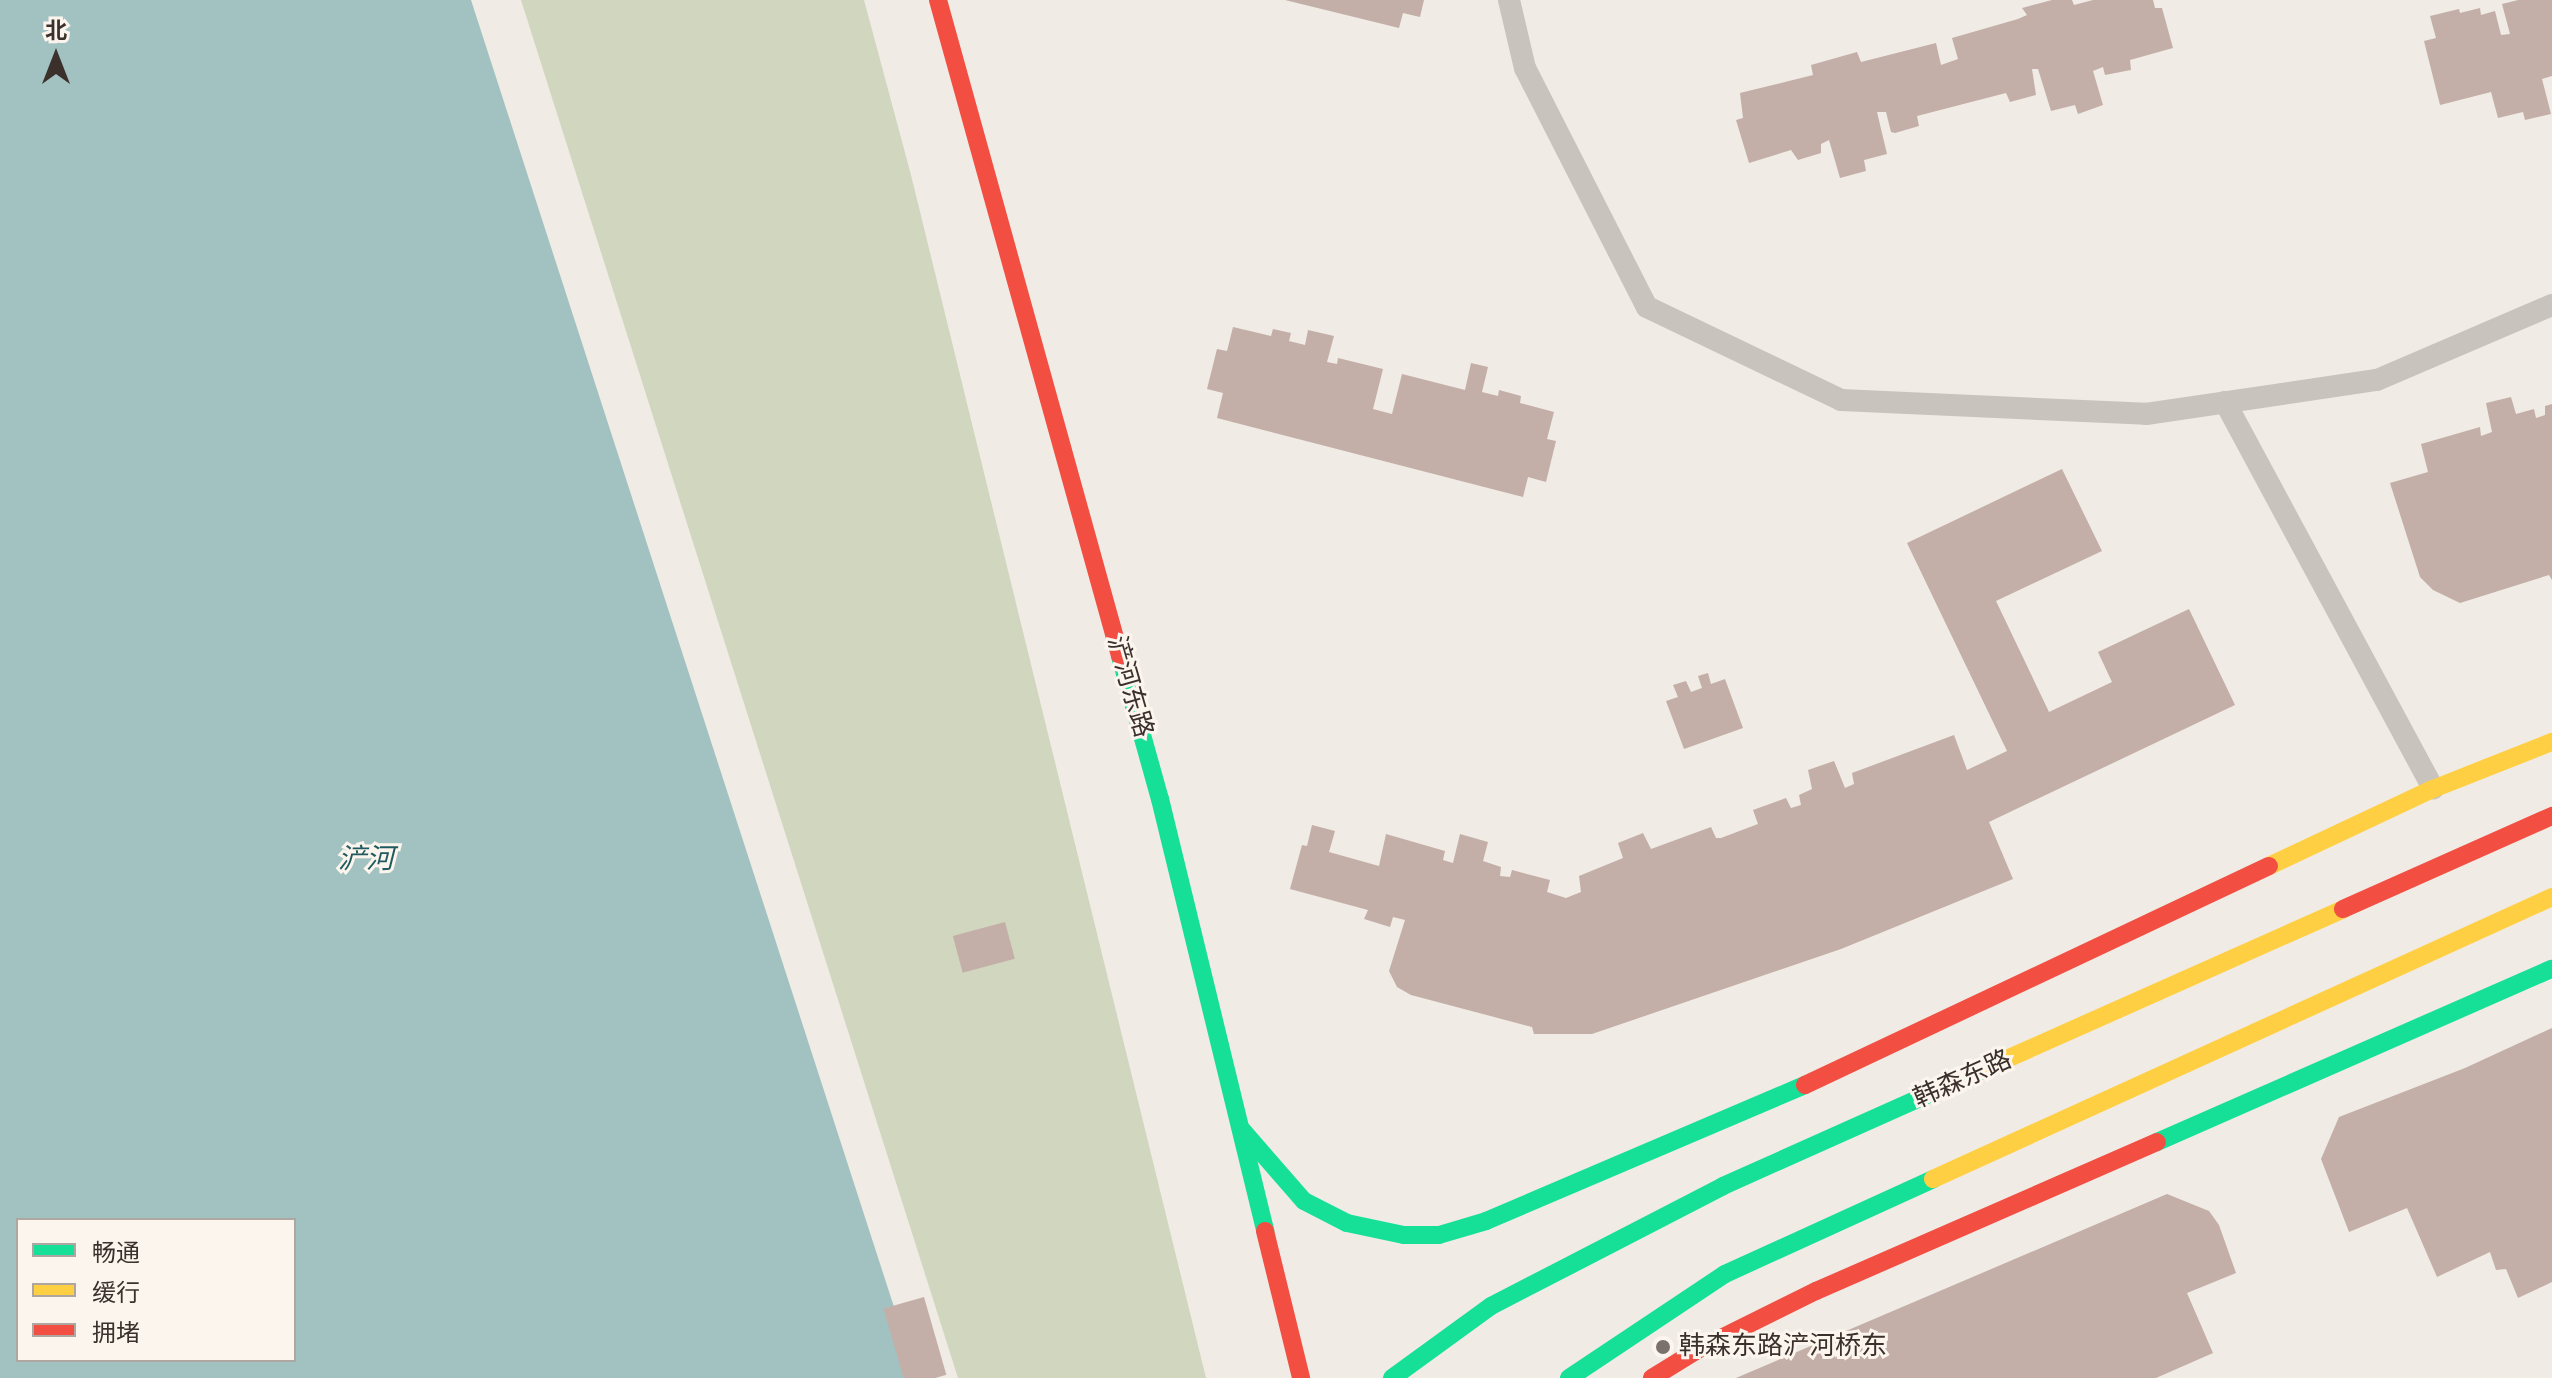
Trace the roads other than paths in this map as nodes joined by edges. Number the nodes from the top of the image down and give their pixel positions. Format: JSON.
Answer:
{"nodes":[{"id":1,"x":938,"y":0,"type":"edge"},
{"id":2,"x":1509,"y":0,"type":"edge"},
{"id":3,"x":2552,"y":305,"type":"edge"},
{"id":4,"x":2225,"y":402,"type":"junction"},
{"id":5,"x":2552,"y":742,"type":"edge"},
{"id":6,"x":2433,"y":789,"type":"junction"},
{"id":7,"x":2552,"y":816,"type":"edge"},
{"id":8,"x":2552,"y":897,"type":"edge"},
{"id":9,"x":2552,"y":969,"type":"edge"},
{"id":10,"x":1792,"y":1091,"type":"junction"},
{"id":11,"x":1766,"y":1126,"type":"dead end"},
{"id":12,"x":1242,"y":1130,"type":"junction"},
{"id":13,"x":1749,"y":1150,"type":"dead end"},
{"id":14,"x":1578,"y":1184,"type":"junction"},
{"id":15,"x":1622,"y":1185,"type":"dead end"},
{"id":16,"x":1679,"y":1185,"type":"dead end"},
{"id":17,"x":1723,"y":1186,"type":"junction"},
{"id":18,"x":1301,"y":1378,"type":"edge"},
{"id":19,"x":1392,"y":1378,"type":"edge"},
{"id":20,"x":1569,"y":1378,"type":"edge"},
{"id":21,"x":1652,"y":1378,"type":"edge"}],
"edges":[{"from":1,"to":12,"type":"main road","name":"浐河东路"},
{"from":2,"to":4,"type":"lane"},
{"from":3,"to":4,"type":"lane"},
{"from":4,"to":6,"type":"lane"},
{"from":5,"to":6,"type":"main road"},
{"from":6,"to":10,"type":"main road"},
{"from":7,"to":17,"type":"main road","name":"韩森东路"},
{"from":8,"to":20,"type":"main road"},
{"from":9,"to":21,"type":"main road"},
{"from":10,"to":11,"type":"main road"},
{"from":10,"to":14,"type":"main road"},
{"from":12,"to":14,"type":"main road"},
{"from":12,"to":18,"type":"main road","name":"浐河东路"},
{"from":13,"to":17,"type":"main road"},
{"from":14,"to":15,"type":"main road"},
{"from":16,"to":17,"type":"main road"},
{"from":17,"to":19,"type":"main road","name":"韩森东路"}]}
